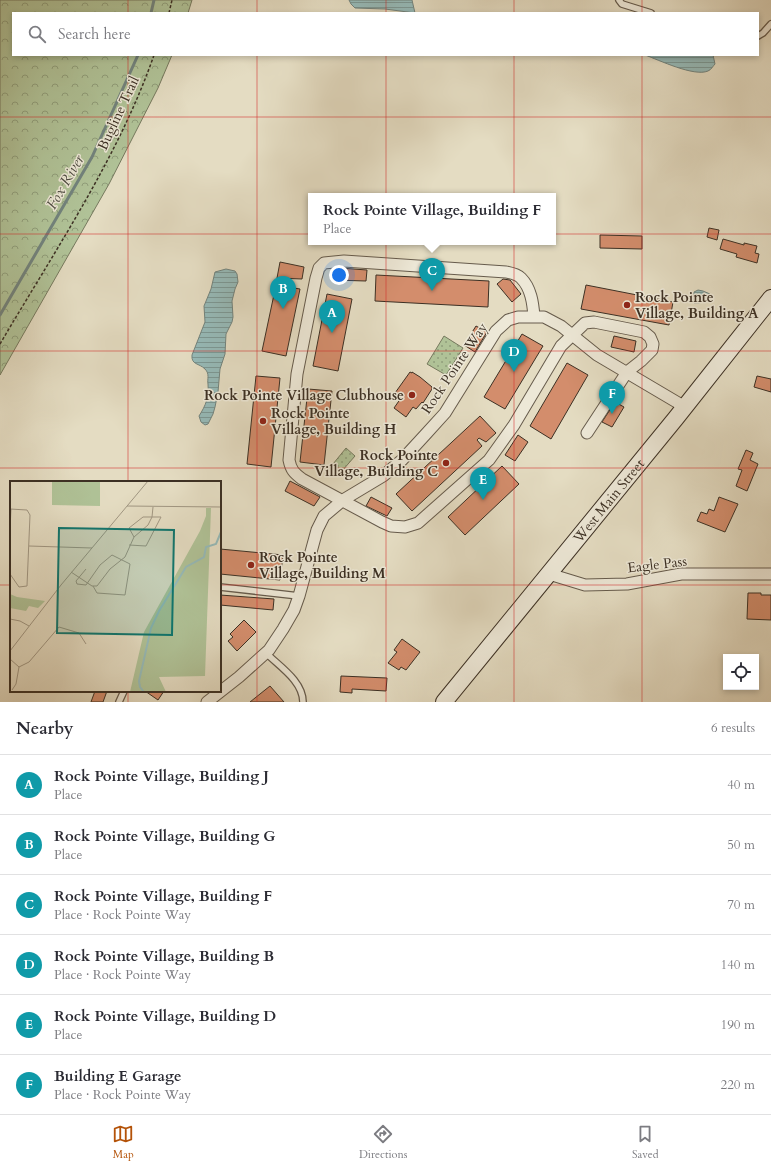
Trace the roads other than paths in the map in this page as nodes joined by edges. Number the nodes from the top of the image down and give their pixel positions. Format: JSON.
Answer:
{"nodes":[{"id":1,"x":619,"y":0,"type":"edge"},
{"id":2,"x":648,"y":12,"type":"edge"},
{"id":3,"x":771,"y":24,"type":"edge"},
{"id":4,"x":761,"y":35,"type":"edge"},
{"id":5,"x":771,"y":298,"type":"edge"},
{"id":6,"x":534,"y":317,"type":"junction"},
{"id":7,"x":572,"y":336,"type":"junction"},
{"id":8,"x":627,"y":372,"type":"junction"},
{"id":9,"x":685,"y":407,"type":"junction"},
{"id":10,"x":587,"y":433,"type":"dead end"},
{"id":11,"x":343,"y":500,"type":"junction"},
{"id":12,"x":549,"y":574,"type":"junction"},
{"id":13,"x":771,"y":574,"type":"edge"},
{"id":14,"x":221,"y":587,"type":"edge"},
{"id":15,"x":299,"y":596,"type":"junction"},
{"id":16,"x":266,"y":653,"type":"junction"},
{"id":17,"x":221,"y":691,"type":"edge"},
{"id":18,"x":124,"y":692,"type":"edge"},
{"id":19,"x":220,"y":692,"type":"edge"},
{"id":20,"x":119,"y":702,"type":"edge"},
{"id":21,"x":207,"y":702,"type":"edge"},
{"id":22,"x":303,"y":702,"type":"edge"},
{"id":23,"x":444,"y":702,"type":"edge"}],
"edges":[{"from":1,"to":2,"type":"lane"},
{"from":3,"to":4,"type":"lane"},
{"from":5,"to":9,"type":"main road","name":"West Main Street"},
{"from":6,"to":7,"type":"street","name":"Rock Pointe Way"},
{"from":6,"to":11,"type":"street","name":"Rock Pointe Way"},
{"from":6,"to":11,"type":"street"},
{"from":7,"to":8,"type":"street","name":"Rock Pointe Way"},
{"from":7,"to":8,"type":"street"},
{"from":7,"to":11,"type":"street"},
{"from":8,"to":9,"type":"street","name":"Rock Pointe Way"},
{"from":8,"to":10,"type":"street"},
{"from":9,"to":12,"type":"main road","name":"West Main Street"},
{"from":11,"to":15,"type":"street","name":"Rock Pointe Way"},
{"from":12,"to":13,"type":"street","name":"Eagle Pass"},
{"from":12,"to":23,"type":"main road","name":"West Main Street"},
{"from":14,"to":15,"type":"lane"},
{"from":15,"to":16,"type":"street","name":"Rock Pointe Way"},
{"from":16,"to":17,"type":"street","name":"Rock Pointe Way"},
{"from":16,"to":22,"type":"lane"},
{"from":18,"to":20,"type":"lane"},
{"from":19,"to":21,"type":"street","name":"Rock Pointe Way"}]}
